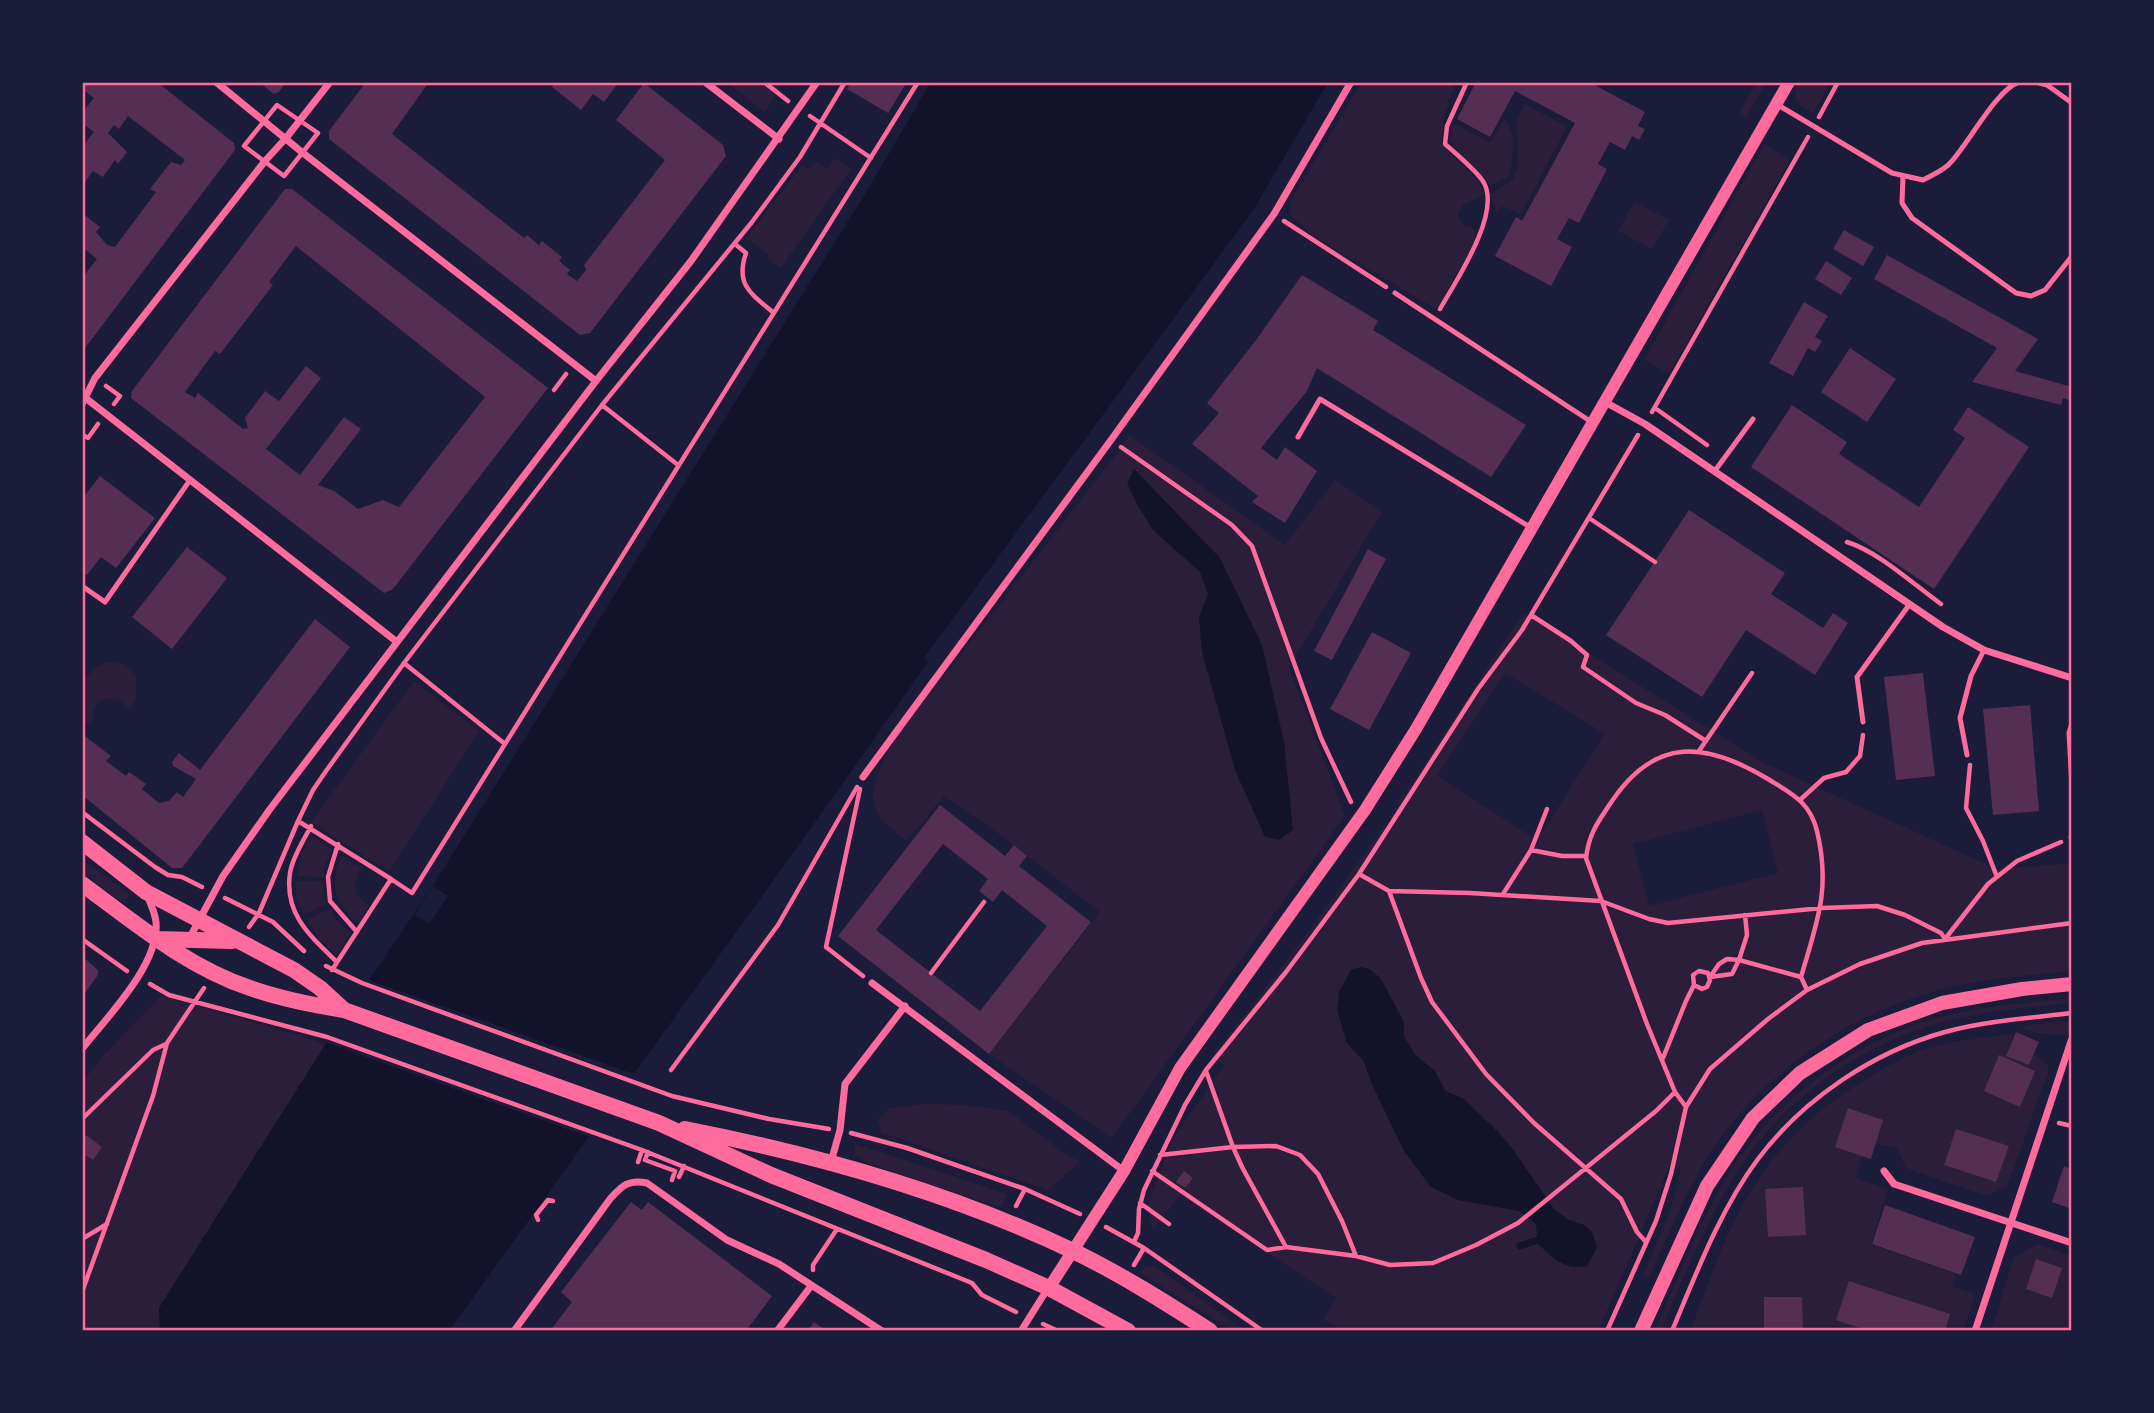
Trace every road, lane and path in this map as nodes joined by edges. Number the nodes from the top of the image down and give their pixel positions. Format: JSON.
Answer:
{"nodes":[{"id":1,"x":216,"y":82,"type":"edge"},
{"id":2,"x":330,"y":82,"type":"edge"},
{"id":3,"x":705,"y":82,"type":"edge"},
{"id":4,"x":764,"y":82,"type":"edge"},
{"id":5,"x":817,"y":82,"type":"edge"},
{"id":6,"x":845,"y":82,"type":"edge"},
{"id":7,"x":918,"y":82,"type":"edge"},
{"id":8,"x":1351,"y":82,"type":"edge"},
{"id":9,"x":1467,"y":82,"type":"edge"},
{"id":10,"x":1789,"y":82,"type":"edge"},
{"id":11,"x":1838,"y":82,"type":"edge"},
{"id":12,"x":2019,"y":82,"type":"edge"},
{"id":13,"x":2036,"y":82,"type":"edge"},
{"id":14,"x":2072,"y":103,"type":"edge"},
{"id":15,"x":1777,"y":104,"type":"junction"},
{"id":16,"x":800,"y":109,"type":"junction"},
{"id":17,"x":821,"y":123,"type":"junction"},
{"id":18,"x":1814,"y":125,"type":"junction"},
{"id":19,"x":286,"y":138,"type":"junction"},
{"id":20,"x":779,"y":139,"type":"junction"},
{"id":21,"x":871,"y":158,"type":"junction"},
{"id":22,"x":1903,"y":176,"type":"junction"},
{"id":23,"x":1274,"y":214,"type":"junction"},
{"id":24,"x":735,"y":244,"type":"junction"},
{"id":25,"x":2072,"y":256,"type":"edge"},
{"id":26,"x":1395,"y":293,"type":"joint"},
{"id":27,"x":774,"y":313,"type":"junction"},
{"id":28,"x":1434,"y":319,"type":"junction"},
{"id":29,"x":596,"y":381,"type":"junction"},
{"id":30,"x":84,"y":400,"type":"edge"},
{"id":31,"x":1605,"y":402,"type":"junction"},
{"id":32,"x":602,"y":405,"type":"junction"},
{"id":33,"x":1654,"y":408,"type":"junction"},
{"id":34,"x":1753,"y":419,"type":"dead end"},
{"id":35,"x":1593,"y":423,"type":"junction"},
{"id":36,"x":1645,"y":425,"type":"junction"},
{"id":37,"x":82,"y":434,"type":"edge"},
{"id":38,"x":1298,"y":437,"type":"dead end"},
{"id":39,"x":88,"y":438,"type":"dead end"},
{"id":40,"x":1111,"y":440,"type":"junction"},
{"id":41,"x":1725,"y":458,"type":"junction"},
{"id":42,"x":678,"y":465,"type":"junction"},
{"id":43,"x":1714,"y":472,"type":"junction"},
{"id":44,"x":190,"y":480,"type":"junction"},
{"id":45,"x":1589,"y":518,"type":"junction"},
{"id":46,"x":1532,"y":529,"type":"junction"},
{"id":47,"x":1840,"y":540,"type":"dead end"},
{"id":48,"x":1655,"y":562,"type":"dead end"},
{"id":49,"x":82,"y":586,"type":"edge"},
{"id":50,"x":1909,"y":605,"type":"junction"},
{"id":51,"x":1945,"y":608,"type":"dead end"},
{"id":52,"x":1531,"y":615,"type":"junction"},
{"id":53,"x":397,"y":642,"type":"junction"},
{"id":54,"x":1984,"y":650,"type":"junction"},
{"id":55,"x":404,"y":663,"type":"junction"},
{"id":56,"x":1752,"y":673,"type":"dead end"},
{"id":57,"x":2072,"y":678,"type":"edge"},
{"id":58,"x":1863,"y":722,"type":"joint"},
{"id":59,"x":2072,"y":723,"type":"edge"},
{"id":60,"x":1706,"y":741,"type":"junction"},
{"id":61,"x":505,"y":744,"type":"junction"},
{"id":62,"x":1699,"y":752,"type":"junction"},
{"id":63,"x":1967,"y":755,"type":"joint"},
{"id":64,"x":863,"y":777,"type":"junction"},
{"id":65,"x":2072,"y":787,"type":"edge"},
{"id":66,"x":1801,"y":799,"type":"junction"},
{"id":67,"x":1547,"y":809,"type":"dead end"},
{"id":68,"x":82,"y":812,"type":"edge"},
{"id":69,"x":1359,"y":818,"type":"junction"},
{"id":70,"x":298,"y":821,"type":"junction"},
{"id":71,"x":311,"y":826,"type":"junction"},
{"id":72,"x":2071,"y":835,"type":"edge"},
{"id":73,"x":82,"y":842,"type":"edge"},
{"id":74,"x":338,"y":844,"type":"junction"},
{"id":75,"x":1531,"y":850,"type":"junction"},
{"id":76,"x":1586,"y":856,"type":"junction"},
{"id":77,"x":1359,"y":874,"type":"junction"},
{"id":78,"x":1997,"y":877,"type":"junction"},
{"id":79,"x":391,"y":879,"type":"junction"},
{"id":80,"x":82,"y":884,"type":"edge"},
{"id":81,"x":1389,"y":891,"type":"junction"},
{"id":82,"x":146,"y":892,"type":"junction"},
{"id":83,"x":214,"y":892,"type":"junction"},
{"id":84,"x":1503,"y":895,"type":"junction"},
{"id":85,"x":1601,"y":901,"type":"junction"},
{"id":86,"x":984,"y":902,"type":"dead end"},
{"id":87,"x":1822,"y":908,"type":"junction"},
{"id":88,"x":259,"y":913,"type":"junction"},
{"id":89,"x":1745,"y":915,"type":"junction"},
{"id":90,"x":198,"y":920,"type":"junction"},
{"id":91,"x":356,"y":932,"type":"junction"},
{"id":92,"x":155,"y":939,"type":"junction"},
{"id":93,"x":189,"y":940,"type":"junction"},
{"id":94,"x":238,"y":941,"type":"junction"},
{"id":95,"x":312,"y":957,"type":"dead end"},
{"id":96,"x":189,"y":960,"type":"junction"},
{"id":97,"x":1739,"y":960,"type":"junction"},
{"id":98,"x":337,"y":962,"type":"junction"},
{"id":99,"x":322,"y":963,"type":"dead end"},
{"id":100,"x":332,"y":970,"type":"junction"},
{"id":101,"x":931,"y":972,"type":"dead end"},
{"id":102,"x":1710,"y":977,"type":"junction"},
{"id":103,"x":1801,"y":977,"type":"junction"},
{"id":104,"x":872,"y":983,"type":"joint"},
{"id":105,"x":2072,"y":984,"type":"edge"},
{"id":106,"x":1694,"y":985,"type":"junction"},
{"id":107,"x":1807,"y":990,"type":"dead end"},
{"id":108,"x":905,"y":1006,"type":"junction"},
{"id":109,"x":344,"y":1010,"type":"junction"},
{"id":110,"x":2072,"y":1013,"type":"edge"},
{"id":111,"x":2071,"y":1041,"type":"edge"},
{"id":112,"x":167,"y":1043,"type":"junction"},
{"id":113,"x":82,"y":1049,"type":"edge"},
{"id":114,"x":1663,"y":1059,"type":"junction"},
{"id":115,"x":671,"y":1070,"type":"dead end"},
{"id":116,"x":1206,"y":1070,"type":"junction"},
{"id":117,"x":632,"y":1082,"type":"dead end"},
{"id":118,"x":1675,"y":1092,"type":"junction"},
{"id":119,"x":1686,"y":1107,"type":"dead end"},
{"id":120,"x":82,"y":1118,"type":"edge"},
{"id":121,"x":2056,"y":1122,"type":"dead end"},
{"id":122,"x":659,"y":1123,"type":"junction"},
{"id":123,"x":2072,"y":1126,"type":"edge"},
{"id":124,"x":1234,"y":1147,"type":"junction"},
{"id":125,"x":642,"y":1150,"type":"junction"},
{"id":126,"x":648,"y":1152,"type":"junction"},
{"id":127,"x":1160,"y":1155,"type":"junction"},
{"id":128,"x":638,"y":1162,"type":"dead end"},
{"id":129,"x":831,"y":1162,"type":"junction"},
{"id":130,"x":684,"y":1166,"type":"junction"},
{"id":131,"x":1586,"y":1168,"type":"junction"},
{"id":132,"x":1124,"y":1171,"type":"junction"},
{"id":133,"x":1152,"y":1171,"type":"junction"},
{"id":134,"x":1884,"y":1171,"type":"dead end"},
{"id":135,"x":680,"y":1177,"type":"dead end"},
{"id":136,"x":672,"y":1180,"type":"dead end"},
{"id":137,"x":1024,"y":1189,"type":"dead end"},
{"id":138,"x":553,"y":1201,"type":"dead end"},
{"id":139,"x":1140,"y":1203,"type":"junction"},
{"id":140,"x":538,"y":1220,"type":"dead end"},
{"id":141,"x":1093,"y":1220,"type":"junction"},
{"id":142,"x":2011,"y":1222,"type":"junction"},
{"id":143,"x":107,"y":1223,"type":"junction"},
{"id":144,"x":1169,"y":1224,"type":"dead end"},
{"id":145,"x":837,"y":1229,"type":"junction"},
{"id":146,"x":82,"y":1239,"type":"edge"},
{"id":147,"x":1134,"y":1241,"type":"junction"},
{"id":148,"x":1647,"y":1242,"type":"dead end"},
{"id":149,"x":2072,"y":1243,"type":"edge"},
{"id":150,"x":1286,"y":1247,"type":"junction"},
{"id":151,"x":1073,"y":1251,"type":"junction"},
{"id":152,"x":1356,"y":1256,"type":"junction"},
{"id":153,"x":811,"y":1286,"type":"junction"},
{"id":154,"x":1049,"y":1288,"type":"junction"},
{"id":155,"x":82,"y":1292,"type":"edge"},
{"id":156,"x":1029,"y":1318,"type":"junction"},
{"id":157,"x":514,"y":1331,"type":"edge"},
{"id":158,"x":777,"y":1331,"type":"edge"},
{"id":159,"x":881,"y":1331,"type":"edge"},
{"id":160,"x":1021,"y":1331,"type":"edge"},
{"id":161,"x":1058,"y":1331,"type":"edge"},
{"id":162,"x":1128,"y":1331,"type":"edge"},
{"id":163,"x":1210,"y":1331,"type":"edge"},
{"id":164,"x":1263,"y":1331,"type":"edge"},
{"id":165,"x":1641,"y":1331,"type":"edge"},
{"id":166,"x":1672,"y":1331,"type":"edge"},
{"id":167,"x":1975,"y":1331,"type":"edge"}],
"edges":[{"from":1,"to":19,"type":"street"},
{"from":2,"to":19,"type":"street"},
{"from":3,"to":20,"type":"street"},
{"from":4,"to":16,"type":"path"},
{"from":5,"to":16,"type":"street"},
{"from":6,"to":17,"type":"path"},
{"from":7,"to":21,"type":"path"},
{"from":8,"to":23,"type":"street"},
{"from":9,"to":28,"type":"path"},
{"from":10,"to":15,"type":"street"},
{"from":11,"to":18,"type":"path"},
{"from":12,"to":22,"type":"lane"},
{"from":13,"to":14,"type":"lane"},
{"from":15,"to":18,"type":"lane"},
{"from":15,"to":31,"type":"street"},
{"from":16,"to":20,"type":"street"},
{"from":17,"to":21,"type":"path"},
{"from":17,"to":24,"type":"path"},
{"from":18,"to":22,"type":"lane"},
{"from":18,"to":33,"type":"path"},
{"from":19,"to":29,"type":"street"},
{"from":19,"to":30,"type":"street"},
{"from":20,"to":29,"type":"street"},
{"from":21,"to":27,"type":"path"},
{"from":22,"to":25,"type":"lane"},
{"from":23,"to":26,"type":"path"},
{"from":23,"to":40,"type":"street"},
{"from":24,"to":27,"type":"path"},
{"from":24,"to":32,"type":"path"},
{"from":26,"to":28,"type":"lane"},
{"from":27,"to":42,"type":"path"},
{"from":28,"to":35,"type":"lane"},
{"from":29,"to":53,"type":"street"},
{"from":30,"to":44,"type":"street"},
{"from":31,"to":35,"type":"street"},
{"from":31,"to":36,"type":"street"},
{"from":32,"to":42,"type":"path"},
{"from":32,"to":55,"type":"path"},
{"from":33,"to":36,"type":"path"},
{"from":33,"to":41,"type":"path"},
{"from":34,"to":41,"type":"lane"},
{"from":35,"to":46,"type":"street"},
{"from":36,"to":43,"type":"street"},
{"from":36,"to":45,"type":"path"},
{"from":37,"to":39,"type":"path"},
{"from":38,"to":46,"type":"lane"},
{"from":40,"to":64,"type":"street"},
{"from":40,"to":69,"type":"path"},
{"from":41,"to":43,"type":"lane"},
{"from":42,"to":61,"type":"path"},
{"from":43,"to":50,"type":"street"},
{"from":44,"to":49,"type":"lane"},
{"from":44,"to":53,"type":"street"},
{"from":45,"to":48,"type":"path"},
{"from":45,"to":52,"type":"path"},
{"from":46,"to":69,"type":"street"},
{"from":47,"to":51,"type":"path"},
{"from":50,"to":54,"type":"street"},
{"from":50,"to":58,"type":"lane"},
{"from":52,"to":60,"type":"path"},
{"from":52,"to":77,"type":"path"},
{"from":53,"to":83,"type":"street"},
{"from":54,"to":57,"type":"street"},
{"from":54,"to":63,"type":"lane"},
{"from":55,"to":61,"type":"path"},
{"from":55,"to":70,"type":"path"},
{"from":56,"to":60,"type":"path"},
{"from":58,"to":66,"type":"path"},
{"from":59,"to":65,"type":"lane"},
{"from":60,"to":62,"type":"path"},
{"from":61,"to":79,"type":"path"},
{"from":62,"to":66,"type":"path"},
{"from":62,"to":76,"type":"path"},
{"from":63,"to":78,"type":"path"},
{"from":64,"to":104,"type":"path"},
{"from":64,"to":115,"type":"path"},
{"from":66,"to":87,"type":"path"},
{"from":67,"to":75,"type":"path"},
{"from":68,"to":83,"type":"path"},
{"from":69,"to":132,"type":"street"},
{"from":70,"to":71,"type":"path"},
{"from":70,"to":88,"type":"path"},
{"from":71,"to":74,"type":"path"},
{"from":71,"to":98,"type":"path"},
{"from":72,"to":78,"type":"path"},
{"from":73,"to":82,"type":"highway"},
{"from":74,"to":79,"type":"path"},
{"from":74,"to":91,"type":"path"},
{"from":75,"to":76,"type":"path"},
{"from":75,"to":84,"type":"path"},
{"from":76,"to":85,"type":"path"},
{"from":77,"to":81,"type":"path"},
{"from":77,"to":116,"type":"path"},
{"from":78,"to":87,"type":"path"},
{"from":79,"to":91,"type":"path"},
{"from":80,"to":92,"type":"highway"},
{"from":81,"to":84,"type":"path"},
{"from":81,"to":131,"type":"path"},
{"from":82,"to":90,"type":"highway"},
{"from":82,"to":92,"type":"street"},
{"from":83,"to":88,"type":"path"},
{"from":83,"to":90,"type":"street"},
{"from":84,"to":85,"type":"path"},
{"from":85,"to":89,"type":"path"},
{"from":85,"to":114,"type":"path"},
{"from":86,"to":101,"type":"path"},
{"from":87,"to":89,"type":"path"},
{"from":87,"to":103,"type":"path"},
{"from":88,"to":95,"type":"path"},
{"from":89,"to":97,"type":"path"},
{"from":90,"to":93,"type":"street"},
{"from":90,"to":94,"type":"highway"},
{"from":91,"to":98,"type":"path"},
{"from":92,"to":93,"type":"highway"},
{"from":92,"to":96,"type":"highway"},
{"from":92,"to":113,"type":"street"},
{"from":93,"to":94,"type":"highway"},
{"from":93,"to":96,"type":"street"},
{"from":94,"to":109,"type":"highway"},
{"from":96,"to":109,"type":"highway"},
{"from":97,"to":102,"type":"path"},
{"from":97,"to":102,"type":"path"},
{"from":97,"to":103,"type":"path"},
{"from":98,"to":100,"type":"path"},
{"from":99,"to":100,"type":"path"},
{"from":100,"to":117,"type":"path"},
{"from":102,"to":106,"type":"path"},
{"from":102,"to":106,"type":"path"},
{"from":103,"to":107,"type":"path"},
{"from":104,"to":108,"type":"street"},
{"from":105,"to":165,"type":"main road"},
{"from":106,"to":114,"type":"path"},
{"from":108,"to":129,"type":"street"},
{"from":108,"to":132,"type":"street"},
{"from":109,"to":122,"type":"highway"},
{"from":110,"to":166,"type":"path"},
{"from":111,"to":142,"type":"street"},
{"from":112,"to":120,"type":"path"},
{"from":112,"to":125,"type":"path"},
{"from":112,"to":143,"type":"path"},
{"from":114,"to":118,"type":"path"},
{"from":116,"to":124,"type":"path"},
{"from":116,"to":127,"type":"path"},
{"from":118,"to":119,"type":"path"},
{"from":118,"to":131,"type":"path"},
{"from":121,"to":123,"type":"path"},
{"from":122,"to":129,"type":"highway"},
{"from":122,"to":154,"type":"highway"},
{"from":124,"to":127,"type":"path"},
{"from":124,"to":150,"type":"path"},
{"from":124,"to":152,"type":"path"},
{"from":125,"to":126,"type":"path"},
{"from":125,"to":128,"type":"path"},
{"from":126,"to":130,"type":"path"},
{"from":126,"to":136,"type":"path"},
{"from":127,"to":133,"type":"path"},
{"from":129,"to":151,"type":"highway"},
{"from":130,"to":135,"type":"path"},
{"from":130,"to":145,"type":"path"},
{"from":131,"to":148,"type":"path"},
{"from":131,"to":152,"type":"path"},
{"from":132,"to":141,"type":"street"},
{"from":133,"to":139,"type":"path"},
{"from":133,"to":150,"type":"path"},
{"from":134,"to":142,"type":"street"},
{"from":137,"to":141,"type":"path"},
{"from":138,"to":140,"type":"path"},
{"from":139,"to":144,"type":"path"},
{"from":139,"to":147,"type":"path"},
{"from":141,"to":147,"type":"path"},
{"from":141,"to":151,"type":"street"},
{"from":142,"to":149,"type":"street"},
{"from":142,"to":167,"type":"street"},
{"from":143,"to":146,"type":"path"},
{"from":143,"to":155,"type":"path"},
{"from":145,"to":153,"type":"path"},
{"from":145,"to":156,"type":"path"},
{"from":147,"to":164,"type":"path"},
{"from":150,"to":152,"type":"path"},
{"from":151,"to":154,"type":"street"},
{"from":151,"to":163,"type":"highway"},
{"from":153,"to":157,"type":"street"},
{"from":153,"to":158,"type":"street"},
{"from":153,"to":159,"type":"street"},
{"from":154,"to":156,"type":"street"},
{"from":154,"to":162,"type":"highway"},
{"from":156,"to":160,"type":"street"},
{"from":156,"to":161,"type":"path"}]}
